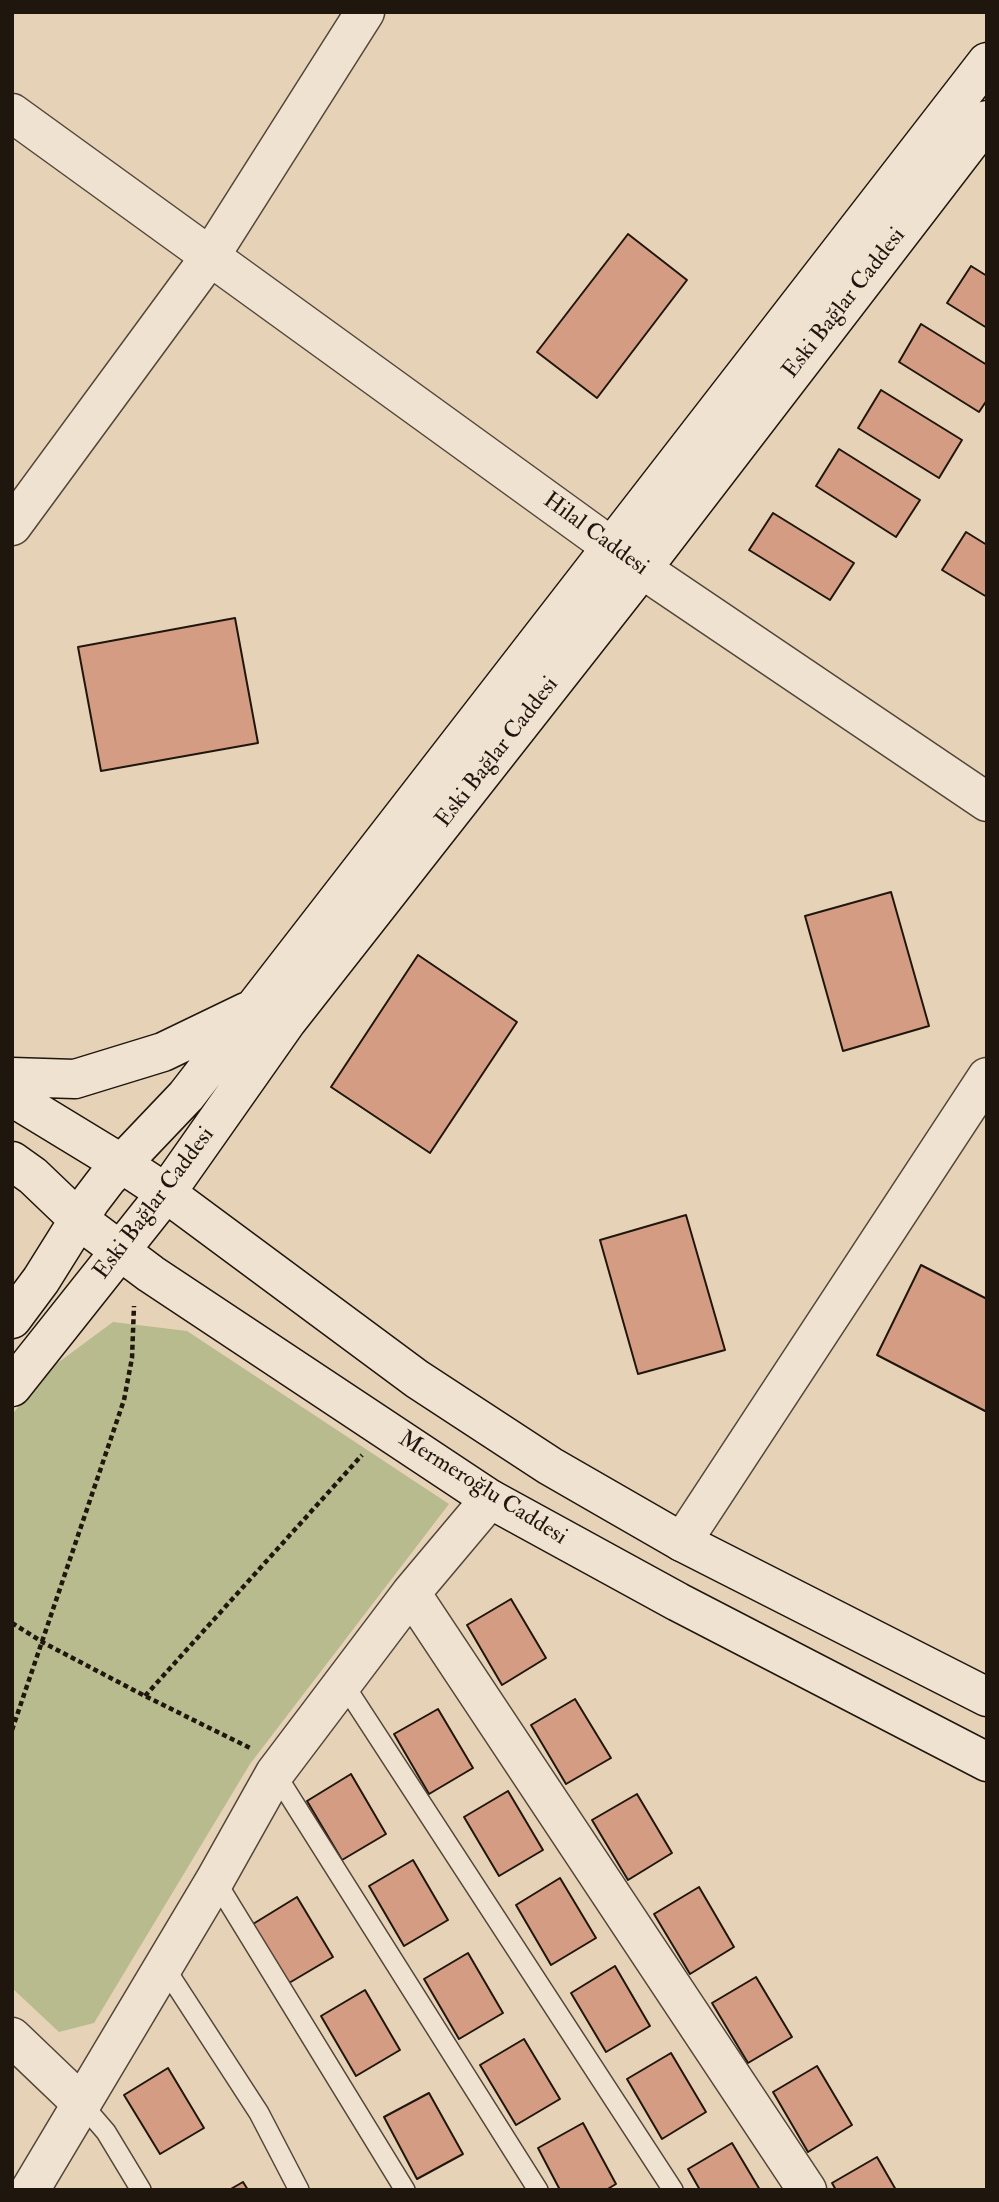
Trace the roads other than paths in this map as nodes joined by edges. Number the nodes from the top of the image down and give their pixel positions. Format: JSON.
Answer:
{"nodes":[{"id":1,"x":365,"y":12,"type":"edge"},
{"id":2,"x":987,"y":62,"type":"edge"},
{"id":3,"x":12,"y":113,"type":"edge"},
{"id":4,"x":987,"y":120,"type":"edge"},
{"id":5,"x":209,"y":257,"type":"junction"},
{"id":6,"x":12,"y":526,"type":"edge"},
{"id":7,"x":627,"y":558,"type":"junction"},
{"id":8,"x":987,"y":802,"type":"edge"},
{"id":9,"x":254,"y":1008,"type":"junction"},
{"id":10,"x":12,"y":1077,"type":"edge"},
{"id":11,"x":987,"y":1077,"type":"edge"},
{"id":12,"x":12,"y":1097,"type":"edge"},
{"id":13,"x":12,"y":1161,"type":"edge"},
{"id":14,"x":122,"y":1164,"type":"junction"},
{"id":15,"x":166,"y":1193,"type":"junction"},
{"id":16,"x":79,"y":1220,"type":"junction"},
{"id":17,"x":121,"y":1252,"type":"junction"},
{"id":18,"x":12,"y":1318,"type":"edge"},
{"id":19,"x":12,"y":1387,"type":"edge"},
{"id":20,"x":490,"y":1499,"type":"junction"},
{"id":21,"x":682,"y":1542,"type":"junction"},
{"id":22,"x":411,"y":1593,"type":"junction"},
{"id":23,"x":343,"y":1683,"type":"junction"},
{"id":24,"x":987,"y":1697,"type":"edge"},
{"id":25,"x":987,"y":1762,"type":"edge"},
{"id":26,"x":278,"y":1768,"type":"junction"},
{"id":27,"x":215,"y":1880,"type":"junction"},
{"id":28,"x":163,"y":1965,"type":"junction"},
{"id":29,"x":12,"y":2037,"type":"edge"},
{"id":30,"x":81,"y":2103,"type":"junction"},
{"id":31,"x":30,"y":2190,"type":"edge"},
{"id":32,"x":141,"y":2190,"type":"edge"},
{"id":33,"x":299,"y":2190,"type":"edge"},
{"id":34,"x":405,"y":2190,"type":"edge"},
{"id":35,"x":538,"y":2190,"type":"edge"},
{"id":36,"x":673,"y":2190,"type":"edge"},
{"id":37,"x":807,"y":2190,"type":"edge"}],
"edges":[{"from":1,"to":5,"type":"street"},
{"from":2,"to":7,"type":"street"},
{"from":3,"to":5,"type":"street","name":"Hilal Caddesi"},
{"from":4,"to":7,"type":"street","name":"Eski Bağlar Caddesi"},
{"from":5,"to":6,"type":"street"},
{"from":5,"to":7,"type":"street","name":"Hilal Caddesi"},
{"from":7,"to":8,"type":"street","name":"Hilal Caddesi"},
{"from":7,"to":9,"type":"street","name":"Eski Bağlar Caddesi"},
{"from":7,"to":15,"type":"street","name":"Eski Bağlar Caddesi"},
{"from":9,"to":10,"type":"street"},
{"from":9,"to":14,"type":"street","name":"Eski Bağlar Caddesi"},
{"from":11,"to":21,"type":"street"},
{"from":12,"to":14,"type":"street"},
{"from":13,"to":16,"type":"street","name":"Mermeroğlu Caddesi"},
{"from":14,"to":15,"type":"street"},
{"from":14,"to":16,"type":"street","name":"Eski Bağlar Caddesi"},
{"from":15,"to":17,"type":"street","name":"Eski Bağlar Caddesi"},
{"from":15,"to":21,"type":"street"},
{"from":16,"to":17,"type":"street","name":"Mermeroğlu Caddesi"},
{"from":16,"to":18,"type":"street","name":"Eski Bağlar Caddesi"},
{"from":17,"to":19,"type":"street","name":"Eski Bağlar Caddesi"},
{"from":17,"to":20,"type":"street","name":"Mermeroğlu Caddesi"},
{"from":20,"to":22,"type":"street"},
{"from":20,"to":25,"type":"street","name":"Mermeroğlu Caddesi"},
{"from":21,"to":24,"type":"street"},
{"from":22,"to":23,"type":"street"},
{"from":22,"to":37,"type":"street"},
{"from":23,"to":26,"type":"street"},
{"from":23,"to":36,"type":"lane"},
{"from":26,"to":27,"type":"street"},
{"from":26,"to":35,"type":"lane"},
{"from":27,"to":28,"type":"street"},
{"from":27,"to":34,"type":"lane"},
{"from":28,"to":30,"type":"street"},
{"from":28,"to":33,"type":"lane"},
{"from":29,"to":30,"type":"street"},
{"from":30,"to":31,"type":"street"},
{"from":30,"to":32,"type":"lane"}]}
